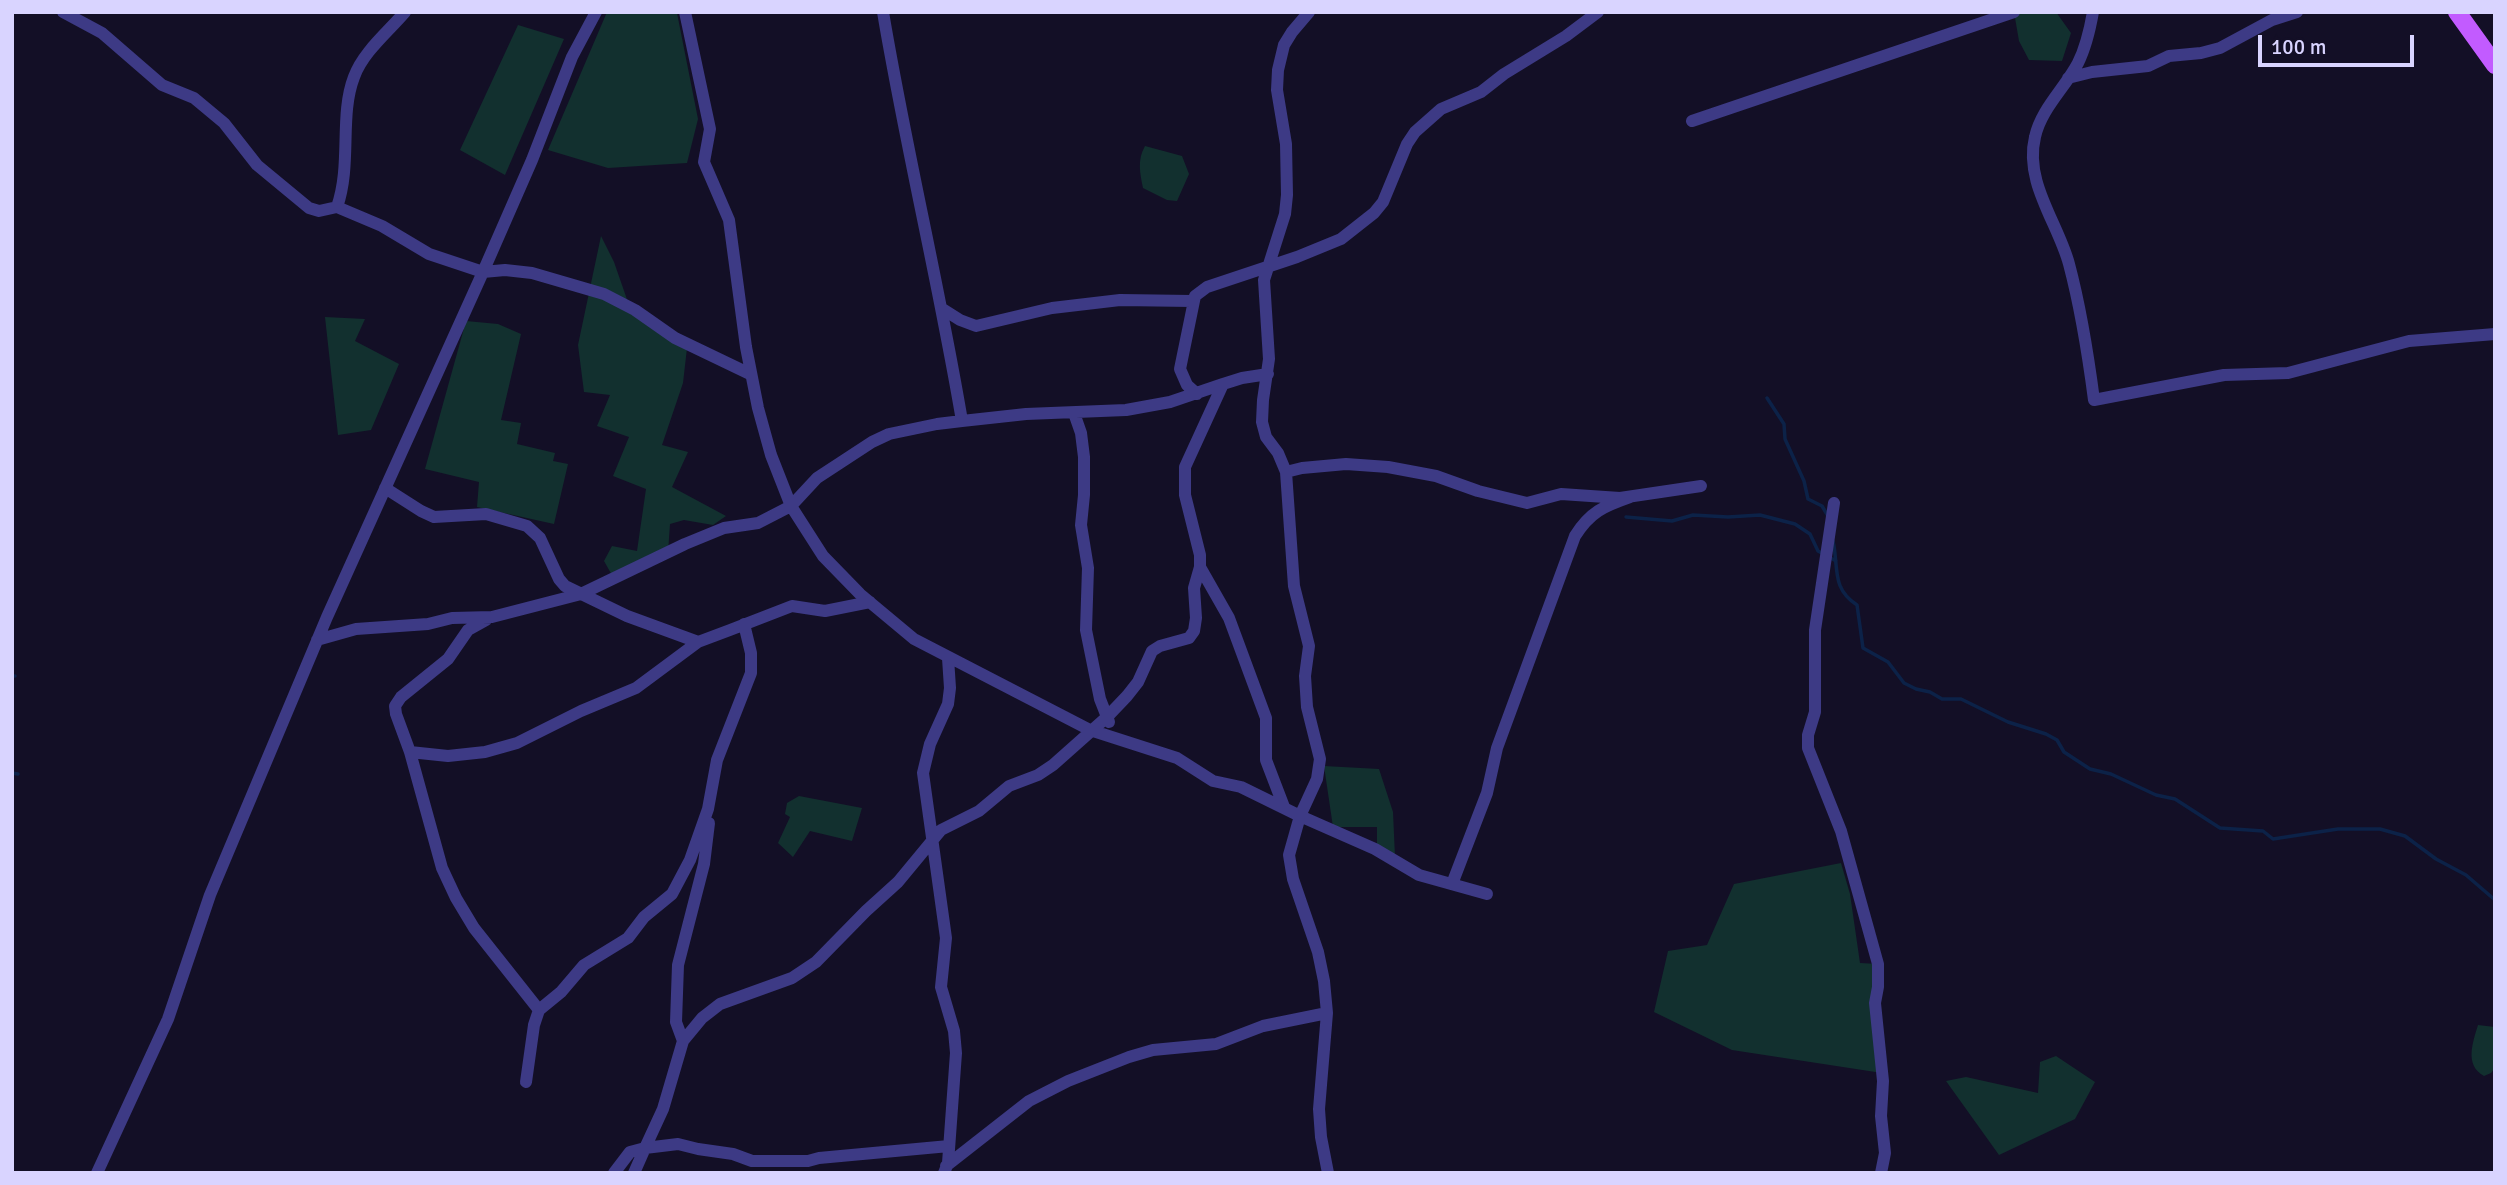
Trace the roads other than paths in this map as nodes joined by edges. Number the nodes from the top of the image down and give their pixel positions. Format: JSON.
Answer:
{"nodes":[{"id":1,"x":62,"y":12,"type":"edge"},
{"id":2,"x":405,"y":12,"type":"edge"},
{"id":3,"x":596,"y":12,"type":"edge"},
{"id":4,"x":685,"y":12,"type":"edge"},
{"id":5,"x":883,"y":12,"type":"edge"},
{"id":6,"x":1309,"y":12,"type":"edge"},
{"id":7,"x":1598,"y":12,"type":"edge"},
{"id":8,"x":2014,"y":12,"type":"edge"},
{"id":9,"x":2093,"y":12,"type":"edge"},
{"id":10,"x":2297,"y":12,"type":"edge"},
{"id":11,"x":2457,"y":12,"type":"edge"},
{"id":12,"x":2495,"y":65,"type":"edge"},
{"id":13,"x":2067,"y":78,"type":"junction"},
{"id":14,"x":1692,"y":121,"type":"dead end"},
{"id":15,"x":337,"y":207,"type":"junction"},
{"id":16,"x":1267,"y":267,"type":"junction"},
{"id":17,"x":483,"y":272,"type":"junction"},
{"id":18,"x":1192,"y":301,"type":"junction"},
{"id":19,"x":941,"y":307,"type":"junction"},
{"id":20,"x":2495,"y":334,"type":"edge"},
{"id":21,"x":750,"y":374,"type":"junction"},
{"id":22,"x":1268,"y":374,"type":"junction"},
{"id":23,"x":1223,"y":384,"type":"junction"},
{"id":24,"x":1197,"y":394,"type":"junction"},
{"id":25,"x":1074,"y":413,"type":"junction"},
{"id":26,"x":962,"y":421,"type":"junction"},
{"id":27,"x":1286,"y":472,"type":"junction"},
{"id":28,"x":1701,"y":486,"type":"dead end"},
{"id":29,"x":385,"y":488,"type":"junction"},
{"id":30,"x":1630,"y":497,"type":"junction"},
{"id":31,"x":1834,"y":503,"type":"dead end"},
{"id":32,"x":791,"y":506,"type":"junction"},
{"id":33,"x":1199,"y":567,"type":"junction"},
{"id":34,"x":581,"y":594,"type":"junction"},
{"id":35,"x":870,"y":602,"type":"junction"},
{"id":36,"x":492,"y":617,"type":"junction"},
{"id":37,"x":744,"y":624,"type":"junction"},
{"id":38,"x":317,"y":640,"type":"junction"},
{"id":39,"x":698,"y":642,"type":"junction"},
{"id":40,"x":948,"y":658,"type":"junction"},
{"id":41,"x":1107,"y":717,"type":"junction"},
{"id":42,"x":1090,"y":730,"type":"junction"},
{"id":43,"x":1115,"y":739,"type":"junction"},
{"id":44,"x":410,"y":752,"type":"junction"},
{"id":45,"x":1284,"y":807,"type":"junction"},
{"id":46,"x":708,"y":809,"type":"junction"},
{"id":47,"x":1300,"y":816,"type":"junction"},
{"id":48,"x":933,"y":838,"type":"junction"},
{"id":49,"x":1452,"y":884,"type":"junction"},
{"id":50,"x":1488,"y":894,"type":"dead end"},
{"id":51,"x":539,"y":1010,"type":"junction"},
{"id":52,"x":1328,"y":1013,"type":"junction"},
{"id":53,"x":683,"y":1041,"type":"junction"},
{"id":54,"x":526,"y":1082,"type":"dead end"},
{"id":55,"x":949,"y":1146,"type":"junction"},
{"id":56,"x":645,"y":1149,"type":"junction"},
{"id":57,"x":946,"y":1168,"type":"edge"},
{"id":58,"x":97,"y":1173,"type":"edge"},
{"id":59,"x":614,"y":1173,"type":"edge"},
{"id":60,"x":634,"y":1173,"type":"edge"},
{"id":61,"x":937,"y":1173,"type":"edge"},
{"id":62,"x":1328,"y":1173,"type":"edge"},
{"id":63,"x":1881,"y":1173,"type":"edge"}],
"edges":[{"from":1,"to":15,"type":"street"},
{"from":2,"to":15,"type":"street"},
{"from":3,"to":17,"type":"street"},
{"from":4,"to":21,"type":"street"},
{"from":5,"to":19,"type":"street"},
{"from":6,"to":16,"type":"street"},
{"from":7,"to":16,"type":"street"},
{"from":8,"to":14,"type":"street"},
{"from":9,"to":13,"type":"street"},
{"from":10,"to":13,"type":"street"},
{"from":11,"to":12,"type":"main road"},
{"from":13,"to":20,"type":"street"},
{"from":15,"to":17,"type":"street"},
{"from":16,"to":18,"type":"street"},
{"from":16,"to":22,"type":"street"},
{"from":17,"to":21,"type":"street"},
{"from":17,"to":29,"type":"street"},
{"from":18,"to":19,"type":"street"},
{"from":18,"to":24,"type":"street"},
{"from":19,"to":26,"type":"street"},
{"from":21,"to":32,"type":"street"},
{"from":22,"to":23,"type":"street"},
{"from":22,"to":27,"type":"street"},
{"from":23,"to":24,"type":"street"},
{"from":23,"to":33,"type":"street"},
{"from":24,"to":25,"type":"street"},
{"from":25,"to":26,"type":"street"},
{"from":25,"to":41,"type":"street"},
{"from":26,"to":32,"type":"street"},
{"from":27,"to":30,"type":"street"},
{"from":27,"to":47,"type":"street"},
{"from":28,"to":30,"type":"street"},
{"from":29,"to":34,"type":"street"},
{"from":29,"to":38,"type":"street"},
{"from":30,"to":49,"type":"street"},
{"from":31,"to":63,"type":"street"},
{"from":32,"to":34,"type":"street"},
{"from":32,"to":35,"type":"street"},
{"from":33,"to":41,"type":"street"},
{"from":33,"to":45,"type":"street"},
{"from":34,"to":36,"type":"street"},
{"from":34,"to":39,"type":"street"},
{"from":35,"to":37,"type":"street"},
{"from":35,"to":40,"type":"street"},
{"from":36,"to":38,"type":"street"},
{"from":36,"to":44,"type":"street"},
{"from":37,"to":39,"type":"street"},
{"from":37,"to":46,"type":"street"},
{"from":38,"to":58,"type":"street"},
{"from":39,"to":44,"type":"street"},
{"from":40,"to":42,"type":"street"},
{"from":40,"to":48,"type":"street"},
{"from":41,"to":42,"type":"street"},
{"from":41,"to":43,"type":"street"},
{"from":42,"to":43,"type":"street"},
{"from":42,"to":48,"type":"street"},
{"from":43,"to":45,"type":"street"},
{"from":44,"to":51,"type":"street"},
{"from":45,"to":47,"type":"street"},
{"from":46,"to":51,"type":"street"},
{"from":46,"to":53,"type":"street"},
{"from":47,"to":49,"type":"street"},
{"from":47,"to":52,"type":"street"},
{"from":48,"to":53,"type":"street"},
{"from":48,"to":55,"type":"street"},
{"from":49,"to":50,"type":"street"},
{"from":51,"to":54,"type":"street"},
{"from":52,"to":57,"type":"street"},
{"from":52,"to":62,"type":"street"},
{"from":53,"to":56,"type":"street"},
{"from":55,"to":56,"type":"street"},
{"from":55,"to":57,"type":"street"},
{"from":56,"to":59,"type":"street"},
{"from":56,"to":60,"type":"street"},
{"from":57,"to":61,"type":"street"}]}
